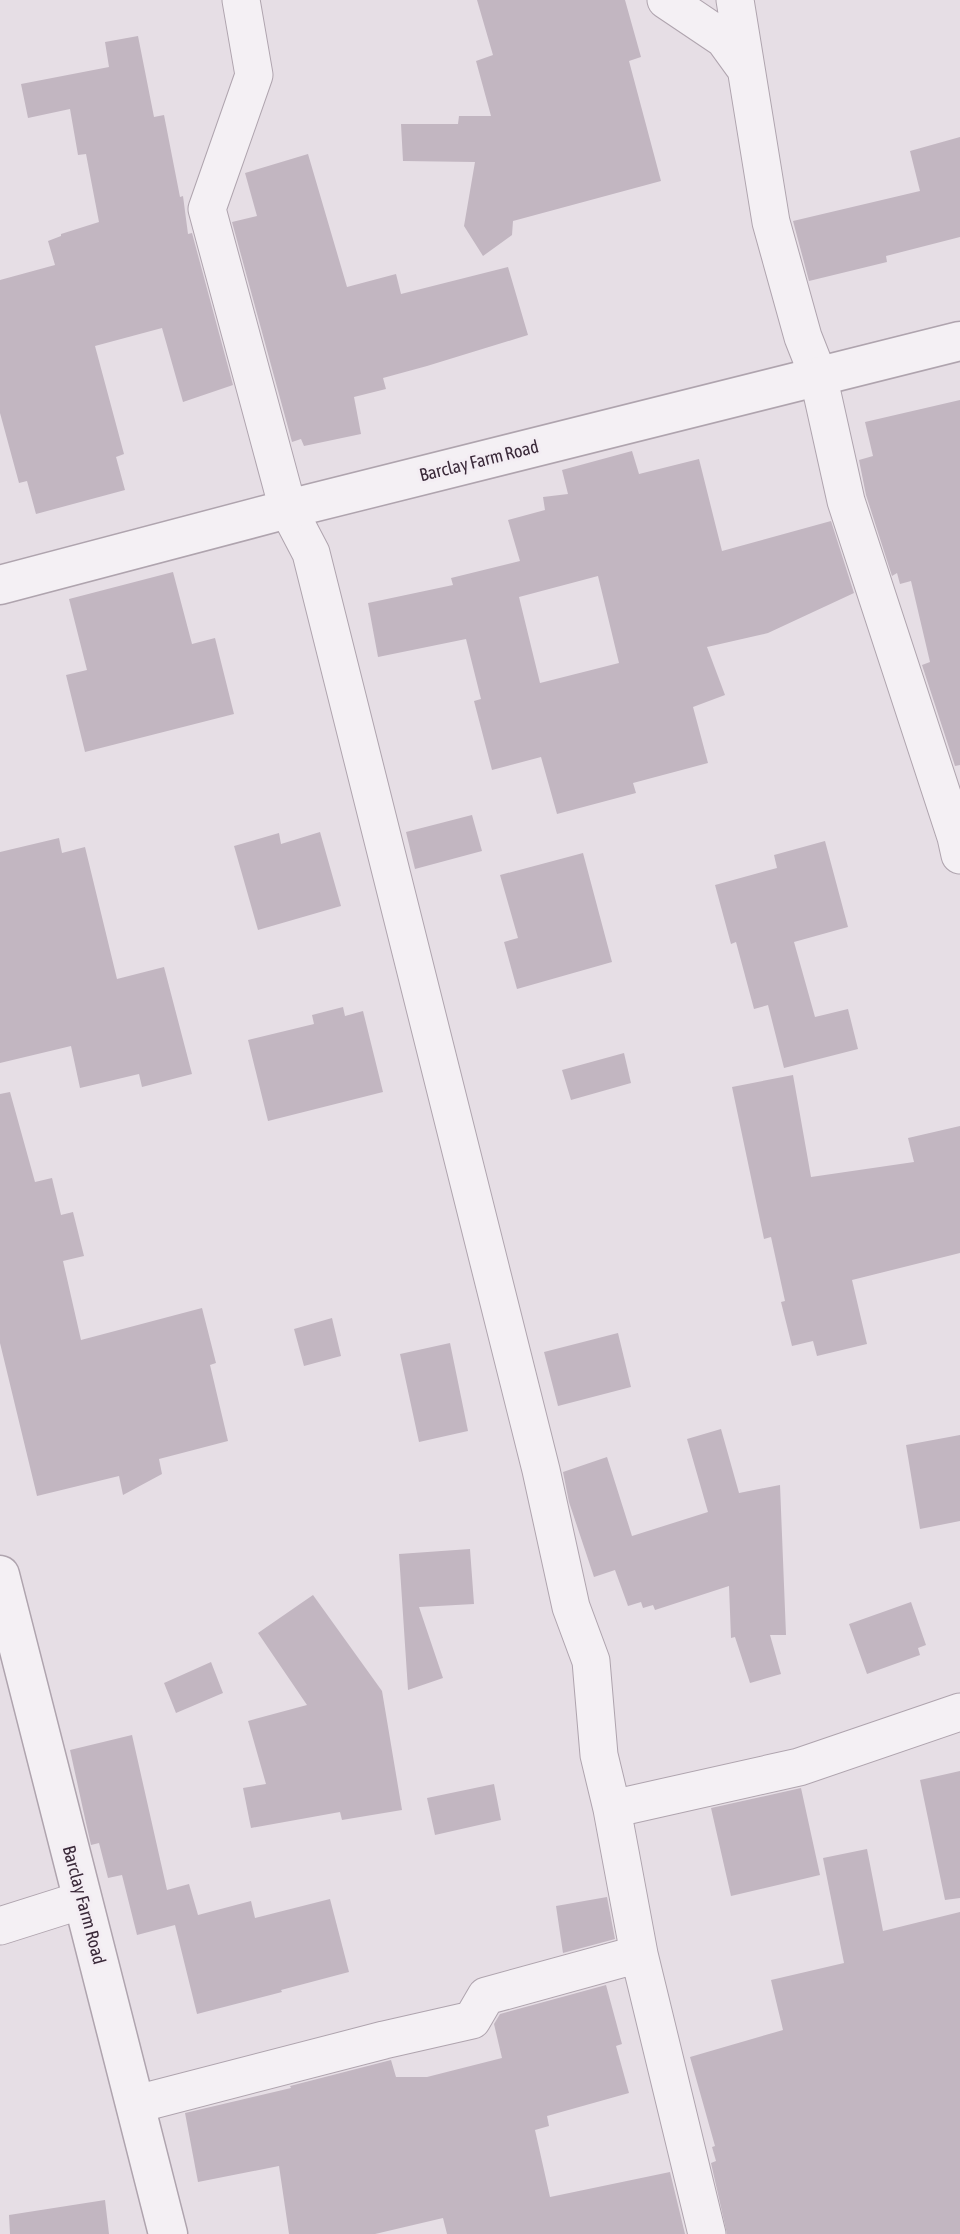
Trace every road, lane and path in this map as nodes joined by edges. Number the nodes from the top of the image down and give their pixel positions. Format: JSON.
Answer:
{"nodes":[{"id":1,"x":241,"y":0,"type":"edge"},
{"id":2,"x":666,"y":0,"type":"edge"},
{"id":3,"x":735,"y":0,"type":"edge"},
{"id":4,"x":745,"y":68,"type":"junction"},
{"id":5,"x":960,"y":341,"type":"edge"},
{"id":6,"x":818,"y":375,"type":"junction"},
{"id":7,"x":288,"y":509,"type":"junction"},
{"id":8,"x":0,"y":585,"type":"edge"},
{"id":9,"x":960,"y":855,"type":"edge"},
{"id":10,"x":0,"y":1575,"type":"edge"},
{"id":11,"x":960,"y":1713,"type":"edge"},
{"id":12,"x":612,"y":1809,"type":"junction"},
{"id":13,"x":82,"y":1900,"type":"junction"},
{"id":14,"x":0,"y":1926,"type":"edge"},
{"id":15,"x":639,"y":1954,"type":"junction"},
{"id":16,"x":137,"y":2104,"type":"junction"},
{"id":17,"x":168,"y":2234,"type":"edge"},
{"id":18,"x":707,"y":2234,"type":"edge"}],
"edges":[{"from":1,"to":7,"type":"street"},
{"from":2,"to":4,"type":"street"},
{"from":3,"to":4,"type":"street"},
{"from":4,"to":6,"type":"street"},
{"from":5,"to":6,"type":"street","name":"Barclay Farm Road"},
{"from":6,"to":7,"type":"street","name":"Barclay Farm Road"},
{"from":6,"to":9,"type":"street"},
{"from":7,"to":8,"type":"street","name":"Barclay Farm Road"},
{"from":7,"to":12,"type":"street"},
{"from":10,"to":13,"type":"street","name":"Barclay Farm Road"},
{"from":11,"to":12,"type":"street"},
{"from":12,"to":15,"type":"street"},
{"from":13,"to":14,"type":"street"},
{"from":13,"to":16,"type":"street","name":"Barclay Farm Road"},
{"from":15,"to":16,"type":"street"},
{"from":15,"to":18,"type":"street"},
{"from":16,"to":17,"type":"street","name":"Barclay Farm Road"}]}
